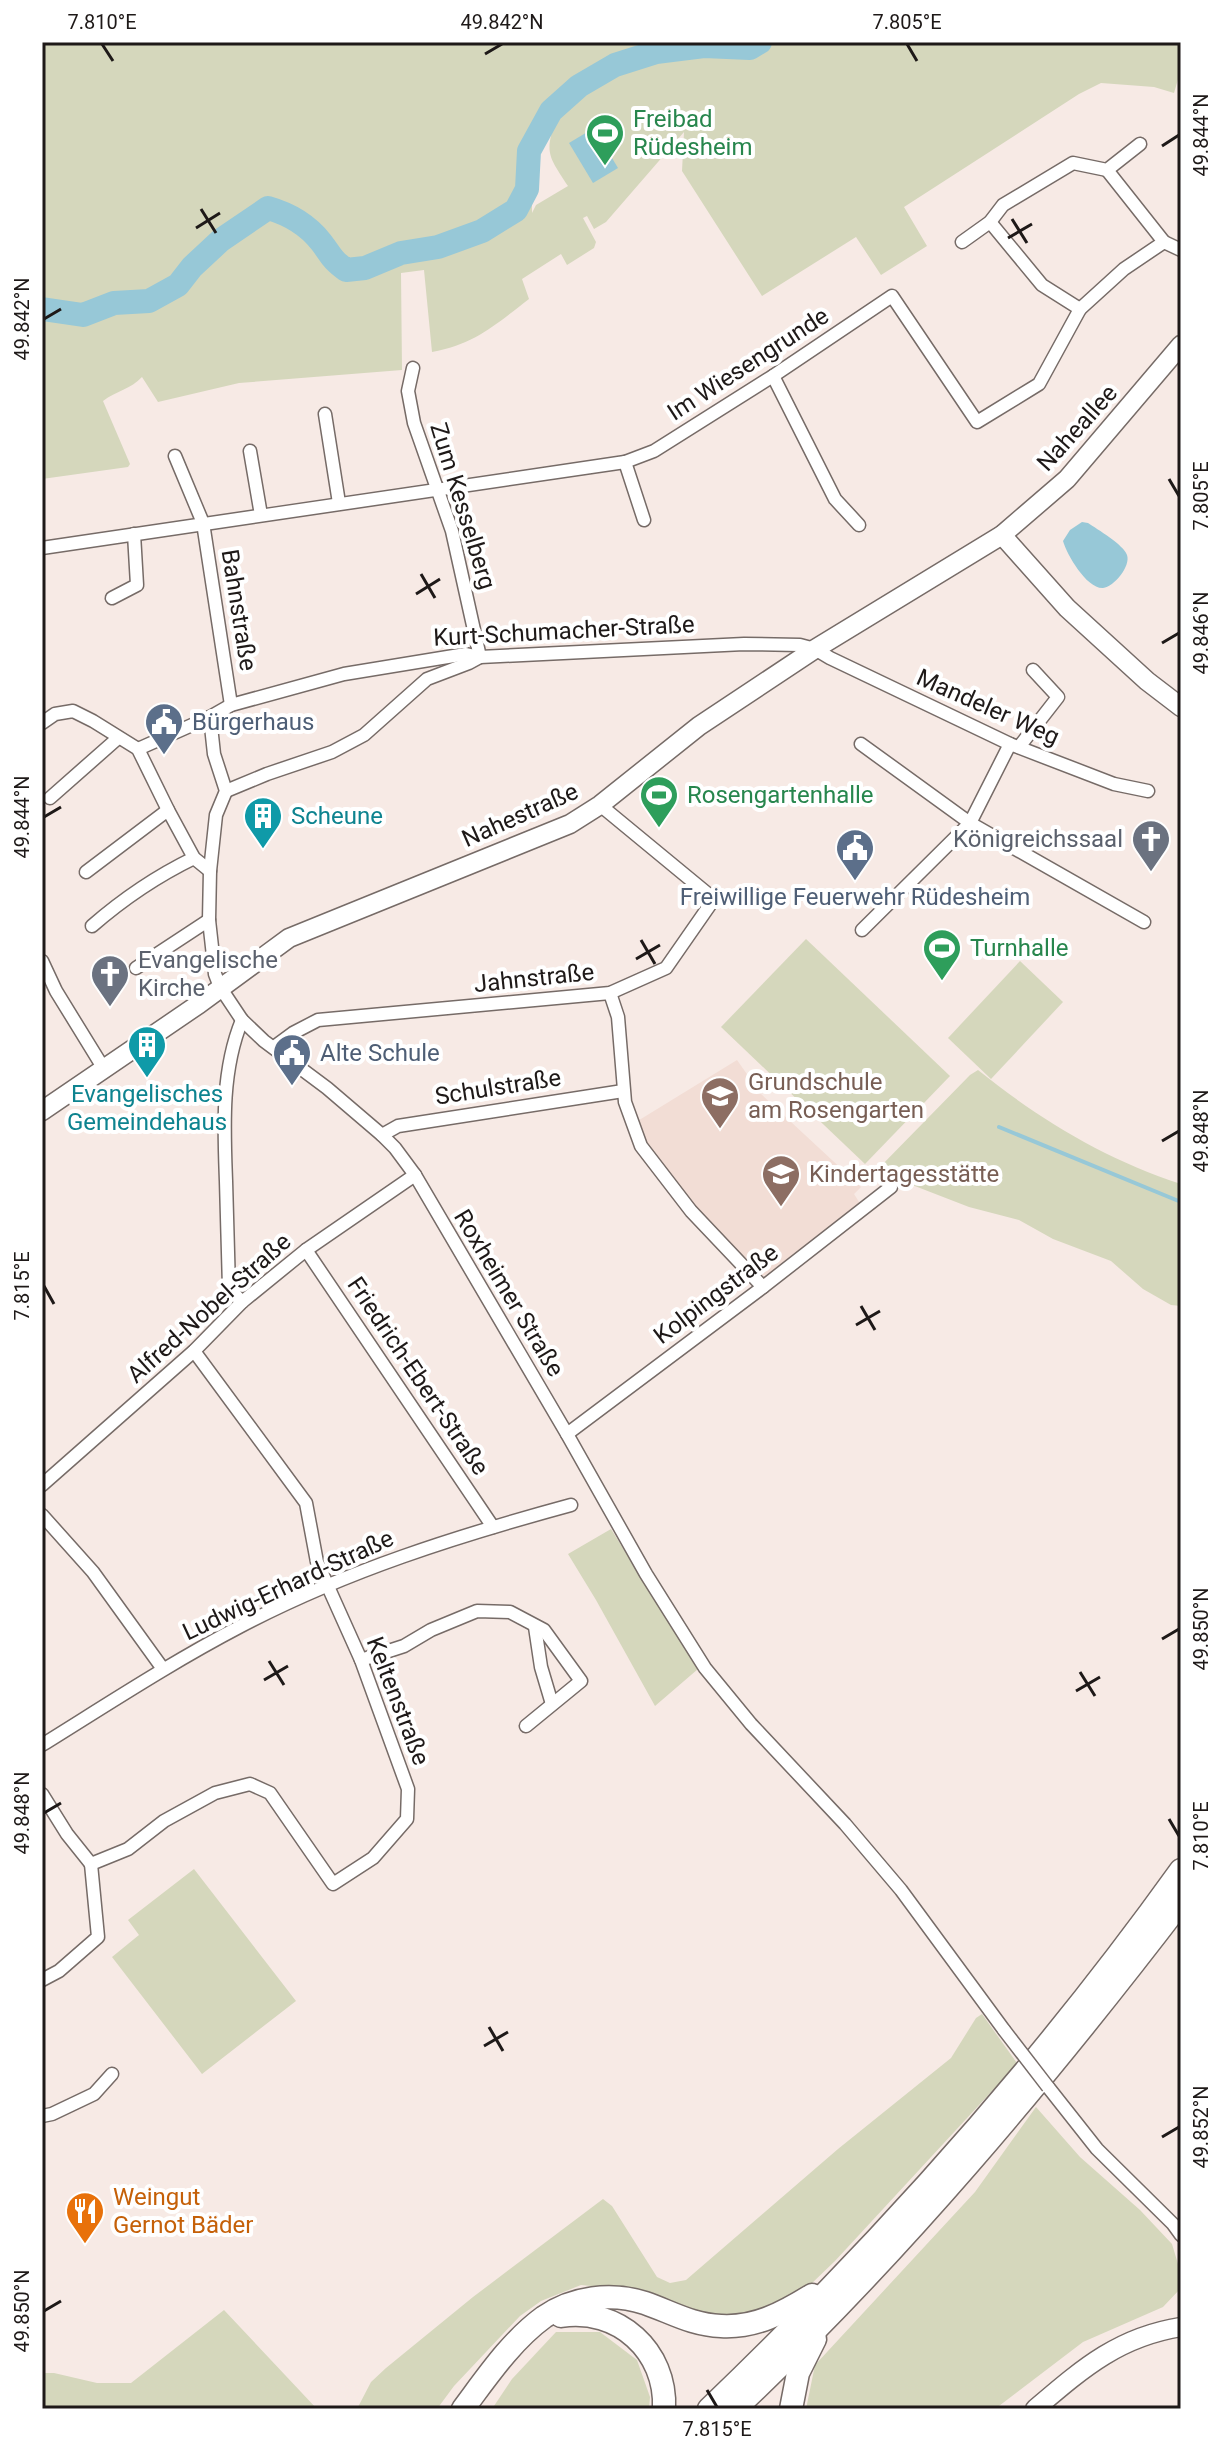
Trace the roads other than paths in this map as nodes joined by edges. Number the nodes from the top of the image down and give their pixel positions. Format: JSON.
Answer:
{"nodes":[{"id":1,"x":1140,"y":144,"type":"dead end"},
{"id":2,"x":1107,"y":170,"type":"junction"},
{"id":3,"x":990,"y":222,"type":"junction"},
{"id":4,"x":962,"y":242,"type":"dead end"},
{"id":5,"x":1164,"y":242,"type":"junction"},
{"id":6,"x":1181,"y":250,"type":"edge"},
{"id":7,"x":1080,"y":309,"type":"junction"},
{"id":8,"x":1181,"y":345,"type":"edge"},
{"id":9,"x":413,"y":368,"type":"dead end"},
{"id":10,"x":773,"y":376,"type":"junction"},
{"id":11,"x":325,"y":414,"type":"dead end"},
{"id":12,"x":250,"y":451,"type":"dead end"},
{"id":13,"x":175,"y":456,"type":"dead end"},
{"id":14,"x":625,"y":462,"type":"junction"},
{"id":15,"x":437,"y":489,"type":"junction"},
{"id":16,"x":339,"y":503,"type":"junction"},
{"id":17,"x":261,"y":515,"type":"junction"},
{"id":18,"x":644,"y":520,"type":"dead end"},
{"id":19,"x":203,"y":523,"type":"junction"},
{"id":20,"x":859,"y":525,"type":"dead end"},
{"id":21,"x":134,"y":534,"type":"junction"},
{"id":22,"x":1002,"y":535,"type":"junction"},
{"id":23,"x":42,"y":548,"type":"edge"},
{"id":24,"x":112,"y":598,"type":"dead end"},
{"id":25,"x":815,"y":649,"type":"junction"},
{"id":26,"x":480,"y":657,"type":"junction"},
{"id":27,"x":1033,"y":670,"type":"dead end"},
{"id":28,"x":231,"y":705,"type":"junction"},
{"id":29,"x":1181,"y":707,"type":"edge"},
{"id":30,"x":210,"y":717,"type":"junction"},
{"id":31,"x":42,"y":723,"type":"edge"},
{"id":32,"x":118,"y":738,"type":"junction"},
{"id":33,"x":861,"y":744,"type":"dead end"},
{"id":34,"x":1014,"y":745,"type":"junction"},
{"id":35,"x":138,"y":749,"type":"junction"},
{"id":36,"x":226,"y":791,"type":"junction"},
{"id":37,"x":1148,"y":791,"type":"dead end"},
{"id":38,"x":50,"y":798,"type":"dead end"},
{"id":39,"x":600,"y":805,"type":"junction"},
{"id":40,"x":168,"y":810,"type":"junction"},
{"id":41,"x":970,"y":823,"type":"junction"},
{"id":42,"x":194,"y":858,"type":"junction"},
{"id":43,"x":210,"y":871,"type":"junction"},
{"id":44,"x":86,"y":872,"type":"dead end"},
{"id":45,"x":209,"y":920,"type":"junction"},
{"id":46,"x":1144,"y":922,"type":"dead end"},
{"id":47,"x":92,"y":926,"type":"dead end"},
{"id":48,"x":862,"y":930,"type":"dead end"},
{"id":49,"x":42,"y":961,"type":"edge"},
{"id":50,"x":136,"y":968,"type":"dead end"},
{"id":51,"x":220,"y":987,"type":"junction"},
{"id":52,"x":610,"y":993,"type":"junction"},
{"id":53,"x":242,"y":1020,"type":"junction"},
{"id":54,"x":274,"y":1047,"type":"junction"},
{"id":55,"x":104,"y":1069,"type":"junction"},
{"id":56,"x":623,"y":1091,"type":"junction"},
{"id":57,"x":42,"y":1111,"type":"edge"},
{"id":58,"x":382,"y":1135,"type":"junction"},
{"id":59,"x":415,"y":1175,"type":"junction"},
{"id":60,"x":891,"y":1187,"type":"dead end"},
{"id":61,"x":306,"y":1250,"type":"junction"},
{"id":62,"x":763,"y":1287,"type":"junction"},
{"id":63,"x":242,"y":1302,"type":"junction"},
{"id":64,"x":194,"y":1351,"type":"junction"},
{"id":65,"x":567,"y":1434,"type":"junction"},
{"id":66,"x":42,"y":1485,"type":"edge"},
{"id":67,"x":571,"y":1505,"type":"dead end"},
{"id":68,"x":42,"y":1515,"type":"edge"},
{"id":69,"x":493,"y":1527,"type":"junction"},
{"id":70,"x":327,"y":1586,"type":"junction"},
{"id":71,"x":535,"y":1627,"type":"junction"},
{"id":72,"x":361,"y":1660,"type":"junction"},
{"id":73,"x":163,"y":1669,"type":"junction"},
{"id":74,"x":552,"y":1704,"type":"junction"},
{"id":75,"x":526,"y":1726,"type":"dead end"},
{"id":76,"x":42,"y":1745,"type":"edge"},
{"id":77,"x":42,"y":1794,"type":"edge"},
{"id":78,"x":91,"y":1864,"type":"junction"},
{"id":79,"x":1181,"y":1870,"type":"edge"},
{"id":80,"x":1181,"y":1902,"type":"edge"},
{"id":81,"x":42,"y":1980,"type":"edge"},
{"id":82,"x":112,"y":2074,"type":"dead end"},
{"id":83,"x":42,"y":2116,"type":"edge"},
{"id":84,"x":1181,"y":2235,"type":"edge"},
{"id":85,"x":844,"y":2276,"type":"junction"},
{"id":86,"x":826,"y":2318,"type":"junction"},
{"id":87,"x":533,"y":2326,"type":"junction"},
{"id":88,"x":1181,"y":2327,"type":"edge"},
{"id":89,"x":463,"y":2409,"type":"edge"},
{"id":90,"x":664,"y":2409,"type":"edge"},
{"id":91,"x":709,"y":2409,"type":"edge"},
{"id":92,"x":735,"y":2409,"type":"edge"},
{"id":93,"x":791,"y":2409,"type":"edge"},
{"id":94,"x":1035,"y":2409,"type":"edge"}],
"edges":[{"from":1,"to":2,"type":"street"},
{"from":2,"to":3,"type":"street"},
{"from":2,"to":5,"type":"street"},
{"from":3,"to":4,"type":"street"},
{"from":3,"to":7,"type":"street"},
{"from":5,"to":6,"type":"street"},
{"from":5,"to":7,"type":"street"},
{"from":7,"to":10,"type":"street","name":"Im Wiesengrunde"},
{"from":8,"to":22,"type":"street","name":"Naheallee"},
{"from":9,"to":15,"type":"street","name":"Zum Kesselberg"},
{"from":10,"to":14,"type":"street","name":"Im Wiesengrunde"},
{"from":10,"to":20,"type":"street"},
{"from":11,"to":16,"type":"street"},
{"from":12,"to":17,"type":"street"},
{"from":13,"to":19,"type":"street"},
{"from":14,"to":15,"type":"street","name":"Im Wiesengrunde"},
{"from":14,"to":18,"type":"street"},
{"from":15,"to":16,"type":"street","name":"Im Wiesengrunde"},
{"from":15,"to":26,"type":"street","name":"Zum Kesselberg"},
{"from":16,"to":17,"type":"street","name":"Im Wiesengrunde"},
{"from":17,"to":19,"type":"street","name":"Im Wiesengrunde"},
{"from":19,"to":21,"type":"street","name":"Im Wiesengrunde"},
{"from":19,"to":28,"type":"street","name":"Bahnstraße"},
{"from":21,"to":23,"type":"street","name":"Im Wiesengrunde"},
{"from":21,"to":24,"type":"street"},
{"from":22,"to":25,"type":"street","name":"Nahestraße"},
{"from":22,"to":29,"type":"street"},
{"from":25,"to":26,"type":"street","name":"Kurt-Schumacher-Straße"},
{"from":25,"to":34,"type":"street","name":"Mandeler Weg"},
{"from":25,"to":39,"type":"street","name":"Nahestraße"},
{"from":26,"to":28,"type":"street","name":"Kurt-Schumacher-Straße"},
{"from":26,"to":36,"type":"street"},
{"from":27,"to":34,"type":"street"},
{"from":28,"to":30,"type":"street","name":"Kurt-Schumacher-Straße"},
{"from":30,"to":35,"type":"street","name":"Kurt-Schumacher-Straße"},
{"from":30,"to":36,"type":"street"},
{"from":31,"to":32,"type":"street"},
{"from":32,"to":35,"type":"street"},
{"from":32,"to":38,"type":"street"},
{"from":33,"to":41,"type":"street"},
{"from":34,"to":37,"type":"street","name":"Mandeler Weg"},
{"from":34,"to":41,"type":"street"},
{"from":35,"to":40,"type":"street"},
{"from":36,"to":43,"type":"street"},
{"from":39,"to":51,"type":"street","name":"Nahestraße"},
{"from":39,"to":52,"type":"street","name":"Jahnstraße"},
{"from":40,"to":42,"type":"street"},
{"from":40,"to":44,"type":"street"},
{"from":41,"to":46,"type":"street"},
{"from":41,"to":48,"type":"street"},
{"from":42,"to":43,"type":"street"},
{"from":42,"to":47,"type":"street"},
{"from":43,"to":45,"type":"street"},
{"from":45,"to":50,"type":"street"},
{"from":45,"to":51,"type":"street"},
{"from":49,"to":55,"type":"street"},
{"from":51,"to":53,"type":"street","name":"Roxheimer Straße"},
{"from":51,"to":55,"type":"street","name":"Nahestraße"},
{"from":52,"to":54,"type":"street","name":"Jahnstraße"},
{"from":52,"to":56,"type":"street"},
{"from":53,"to":54,"type":"street","name":"Roxheimer Straße"},
{"from":53,"to":63,"type":"street"},
{"from":54,"to":58,"type":"street","name":"Roxheimer Straße"},
{"from":55,"to":57,"type":"street","name":"Nahestraße"},
{"from":56,"to":58,"type":"street","name":"Schulstraße"},
{"from":56,"to":62,"type":"street"},
{"from":58,"to":59,"type":"street","name":"Roxheimer Straße"},
{"from":59,"to":61,"type":"street","name":"Alfred-Nobel-Straße"},
{"from":59,"to":65,"type":"street","name":"Roxheimer Straße"},
{"from":60,"to":62,"type":"street","name":"Kolpingstraße"},
{"from":61,"to":63,"type":"street","name":"Alfred-Nobel-Straße"},
{"from":61,"to":69,"type":"street","name":"Friedrich-Ebert-Straße"},
{"from":62,"to":65,"type":"street","name":"Kolpingstraße"},
{"from":63,"to":64,"type":"street","name":"Alfred-Nobel-Straße"},
{"from":64,"to":66,"type":"street","name":"Alfred-Nobel-Straße"},
{"from":64,"to":70,"type":"street","name":"Keltenstraße"},
{"from":65,"to":84,"type":"street","name":"Roxheimer Straße","bridge":true},
{"from":67,"to":69,"type":"street","name":"Ludwig-Erhard-Straße"},
{"from":68,"to":73,"type":"street"},
{"from":69,"to":70,"type":"street","name":"Ludwig-Erhard-Straße"},
{"from":70,"to":72,"type":"street","name":"Keltenstraße"},
{"from":70,"to":73,"type":"street","name":"Ludwig-Erhard-Straße"},
{"from":71,"to":72,"type":"street"},
{"from":71,"to":74,"type":"street"},
{"from":71,"to":74,"type":"street"},
{"from":72,"to":78,"type":"street","name":"Keltenstraße"},
{"from":73,"to":76,"type":"street","name":"Ludwig-Erhard-Straße"},
{"from":74,"to":75,"type":"street"},
{"from":77,"to":78,"type":"street"},
{"from":78,"to":81,"type":"street"},
{"from":79,"to":85,"type":"highway"},
{"from":80,"to":86,"type":"highway"},
{"from":82,"to":83,"type":"street"},
{"from":85,"to":87,"type":"highway"},
{"from":85,"to":91,"type":"highway"},
{"from":86,"to":92,"type":"highway"},
{"from":86,"to":93,"type":"highway"},
{"from":87,"to":89,"type":"highway"},
{"from":87,"to":90,"type":"highway"},
{"from":88,"to":94,"type":"street"}]}
